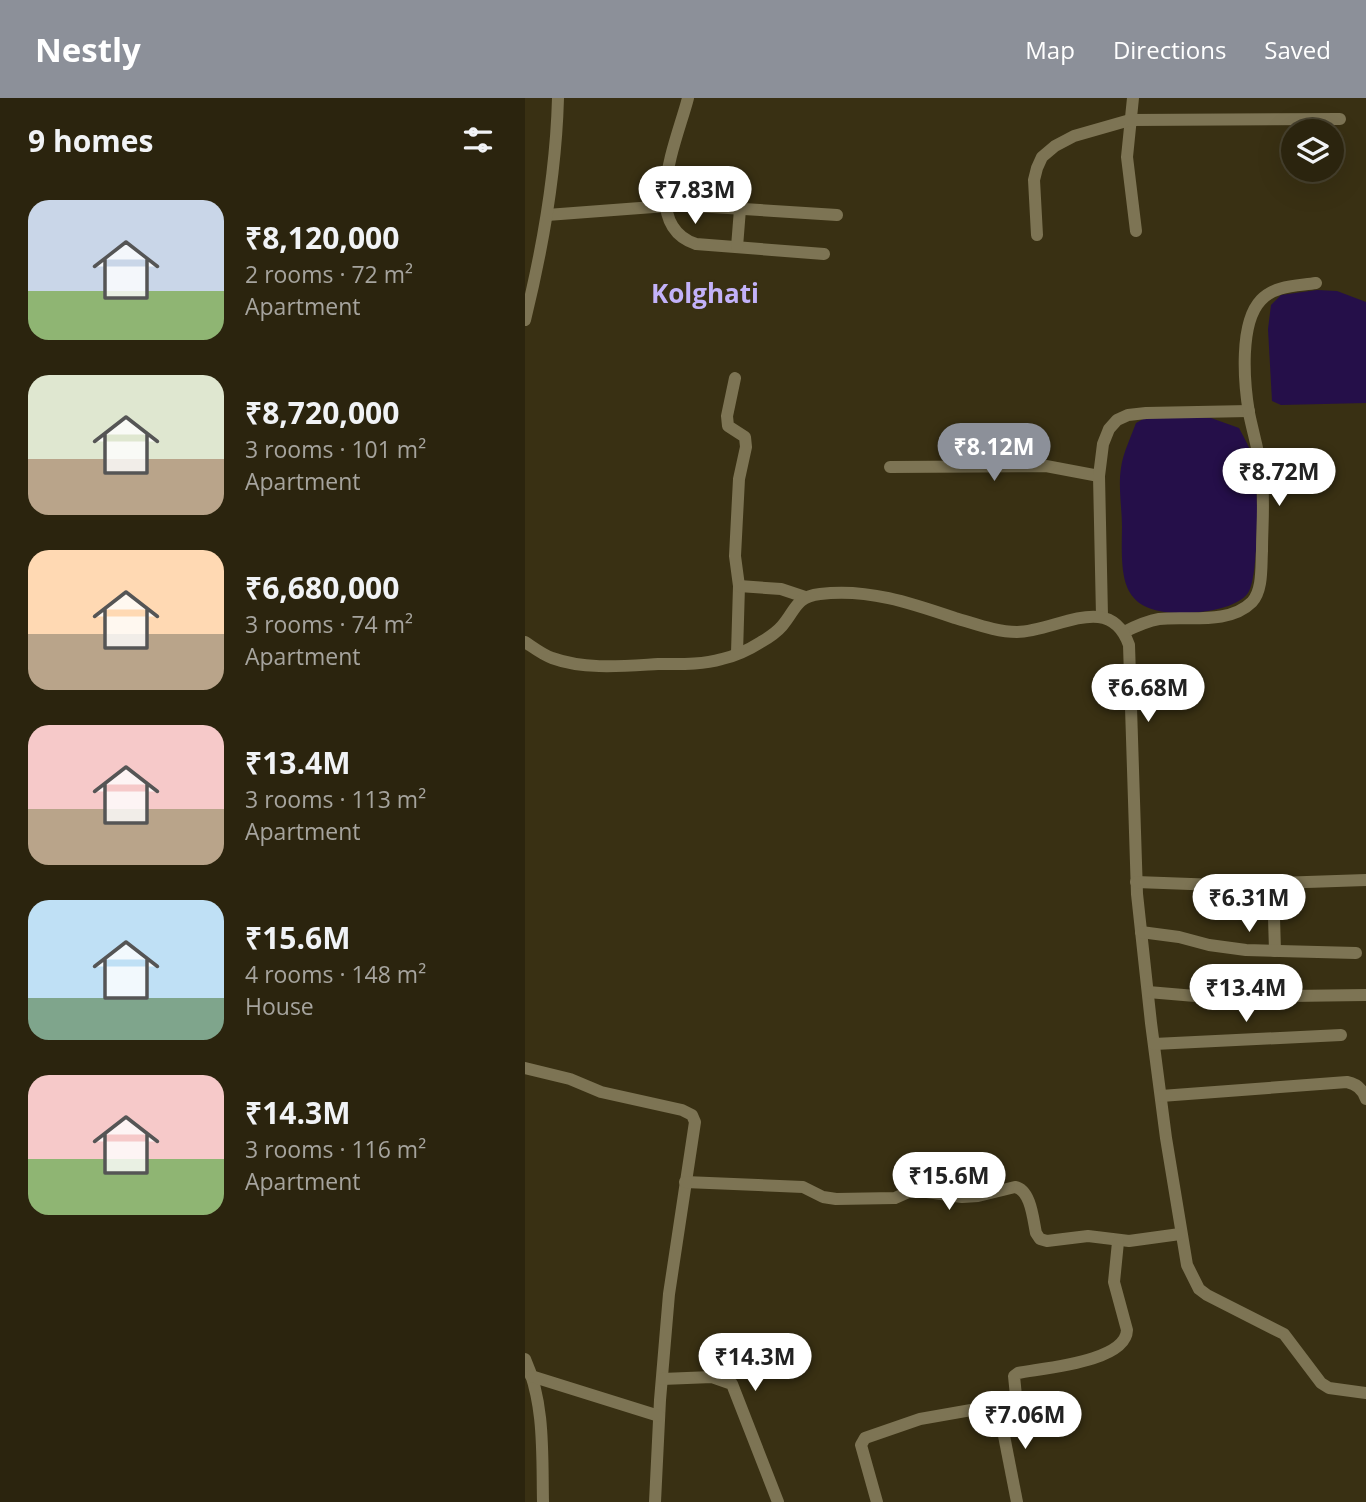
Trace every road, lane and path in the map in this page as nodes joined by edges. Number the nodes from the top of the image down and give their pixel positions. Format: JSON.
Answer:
{"nodes":[{"id":1,"x":558,"y":98,"type":"edge"},
{"id":2,"x":688,"y":98,"type":"edge"},
{"id":3,"x":1133,"y":98,"type":"edge"},
{"id":4,"x":1281,"y":119,"type":"edge"},
{"id":5,"x":1130,"y":120,"type":"junction"},
{"id":6,"x":665,"y":205,"type":"junction"},
{"id":7,"x":740,"y":209,"type":"junction"},
{"id":8,"x":547,"y":215,"type":"junction"},
{"id":9,"x":837,"y":215,"type":"dead end"},
{"id":10,"x":1136,"y":231,"type":"dead end"},
{"id":11,"x":1037,"y":234,"type":"dead end"},
{"id":12,"x":737,"y":247,"type":"junction"},
{"id":13,"x":824,"y":254,"type":"dead end"},
{"id":14,"x":1316,"y":284,"type":"dead end"},
{"id":15,"x":525,"y":320,"type":"edge"},
{"id":16,"x":735,"y":379,"type":"dead end"},
{"id":17,"x":1249,"y":411,"type":"junction"},
{"id":18,"x":890,"y":467,"type":"dead end"},
{"id":19,"x":1099,"y":476,"type":"junction"},
{"id":20,"x":739,"y":586,"type":"junction"},
{"id":21,"x":805,"y":597,"type":"junction"},
{"id":22,"x":1102,"y":616,"type":"junction"},
{"id":23,"x":1124,"y":632,"type":"junction"},
{"id":24,"x":525,"y":642,"type":"edge"},
{"id":25,"x":737,"y":653,"type":"junction"},
{"id":26,"x":1366,"y":880,"type":"edge"},
{"id":27,"x":1136,"y":882,"type":"junction"},
{"id":28,"x":1273,"y":884,"type":"junction"},
{"id":29,"x":1141,"y":932,"type":"junction"},
{"id":30,"x":1275,"y":951,"type":"junction"},
{"id":31,"x":1356,"y":953,"type":"dead end"},
{"id":32,"x":1148,"y":992,"type":"junction"},
{"id":33,"x":1366,"y":995,"type":"edge"},
{"id":34,"x":1341,"y":1035,"type":"dead end"},
{"id":35,"x":1154,"y":1044,"type":"junction"},
{"id":36,"x":525,"y":1068,"type":"edge"},
{"id":37,"x":1161,"y":1096,"type":"junction"},
{"id":38,"x":1366,"y":1099,"type":"edge"},
{"id":39,"x":685,"y":1182,"type":"junction"},
{"id":40,"x":1180,"y":1234,"type":"junction"},
{"id":41,"x":1118,"y":1242,"type":"junction"},
{"id":42,"x":525,"y":1359,"type":"edge"},
{"id":43,"x":531,"y":1376,"type":"junction"},
{"id":44,"x":661,"y":1379,"type":"junction"},
{"id":45,"x":1366,"y":1393,"type":"edge"},
{"id":46,"x":998,"y":1405,"type":"junction"},
{"id":47,"x":659,"y":1416,"type":"junction"},
{"id":48,"x":543,"y":1502,"type":"edge"},
{"id":49,"x":655,"y":1502,"type":"edge"},
{"id":50,"x":778,"y":1502,"type":"edge"},
{"id":51,"x":877,"y":1502,"type":"edge"},
{"id":52,"x":1017,"y":1502,"type":"edge"}],
"edges":[{"from":1,"to":8,"type":"street"},
{"from":2,"to":6,"type":"street"},
{"from":3,"to":5,"type":"street"},
{"from":4,"to":5,"type":"street"},
{"from":5,"to":10,"type":"street"},
{"from":5,"to":11,"type":"street"},
{"from":6,"to":7,"type":"street"},
{"from":6,"to":8,"type":"street"},
{"from":6,"to":12,"type":"street"},
{"from":7,"to":9,"type":"street"},
{"from":7,"to":12,"type":"street"},
{"from":8,"to":15,"type":"street"},
{"from":12,"to":13,"type":"street"},
{"from":14,"to":17,"type":"street"},
{"from":16,"to":20,"type":"street"},
{"from":17,"to":19,"type":"street"},
{"from":17,"to":23,"type":"street"},
{"from":18,"to":19,"type":"street"},
{"from":19,"to":22,"type":"street"},
{"from":20,"to":21,"type":"street"},
{"from":20,"to":25,"type":"street"},
{"from":21,"to":22,"type":"street"},
{"from":21,"to":25,"type":"street"},
{"from":22,"to":23,"type":"street"},
{"from":23,"to":27,"type":"street"},
{"from":24,"to":25,"type":"street"},
{"from":26,"to":28,"type":"street"},
{"from":27,"to":28,"type":"street"},
{"from":27,"to":29,"type":"street"},
{"from":28,"to":30,"type":"street"},
{"from":29,"to":30,"type":"street"},
{"from":29,"to":32,"type":"street"},
{"from":30,"to":31,"type":"street"},
{"from":32,"to":33,"type":"street"},
{"from":32,"to":35,"type":"street"},
{"from":34,"to":35,"type":"street"},
{"from":35,"to":37,"type":"street"},
{"from":36,"to":39,"type":"street"},
{"from":37,"to":38,"type":"street"},
{"from":37,"to":40,"type":"street"},
{"from":39,"to":41,"type":"street"},
{"from":39,"to":44,"type":"street"},
{"from":40,"to":41,"type":"street"},
{"from":40,"to":45,"type":"street"},
{"from":41,"to":46,"type":"street"},
{"from":42,"to":43,"type":"street"},
{"from":43,"to":47,"type":"street"},
{"from":43,"to":48,"type":"street"},
{"from":44,"to":47,"type":"street"},
{"from":44,"to":50,"type":"street"},
{"from":46,"to":51,"type":"street"},
{"from":46,"to":52,"type":"street"},
{"from":47,"to":49,"type":"street"}]}
